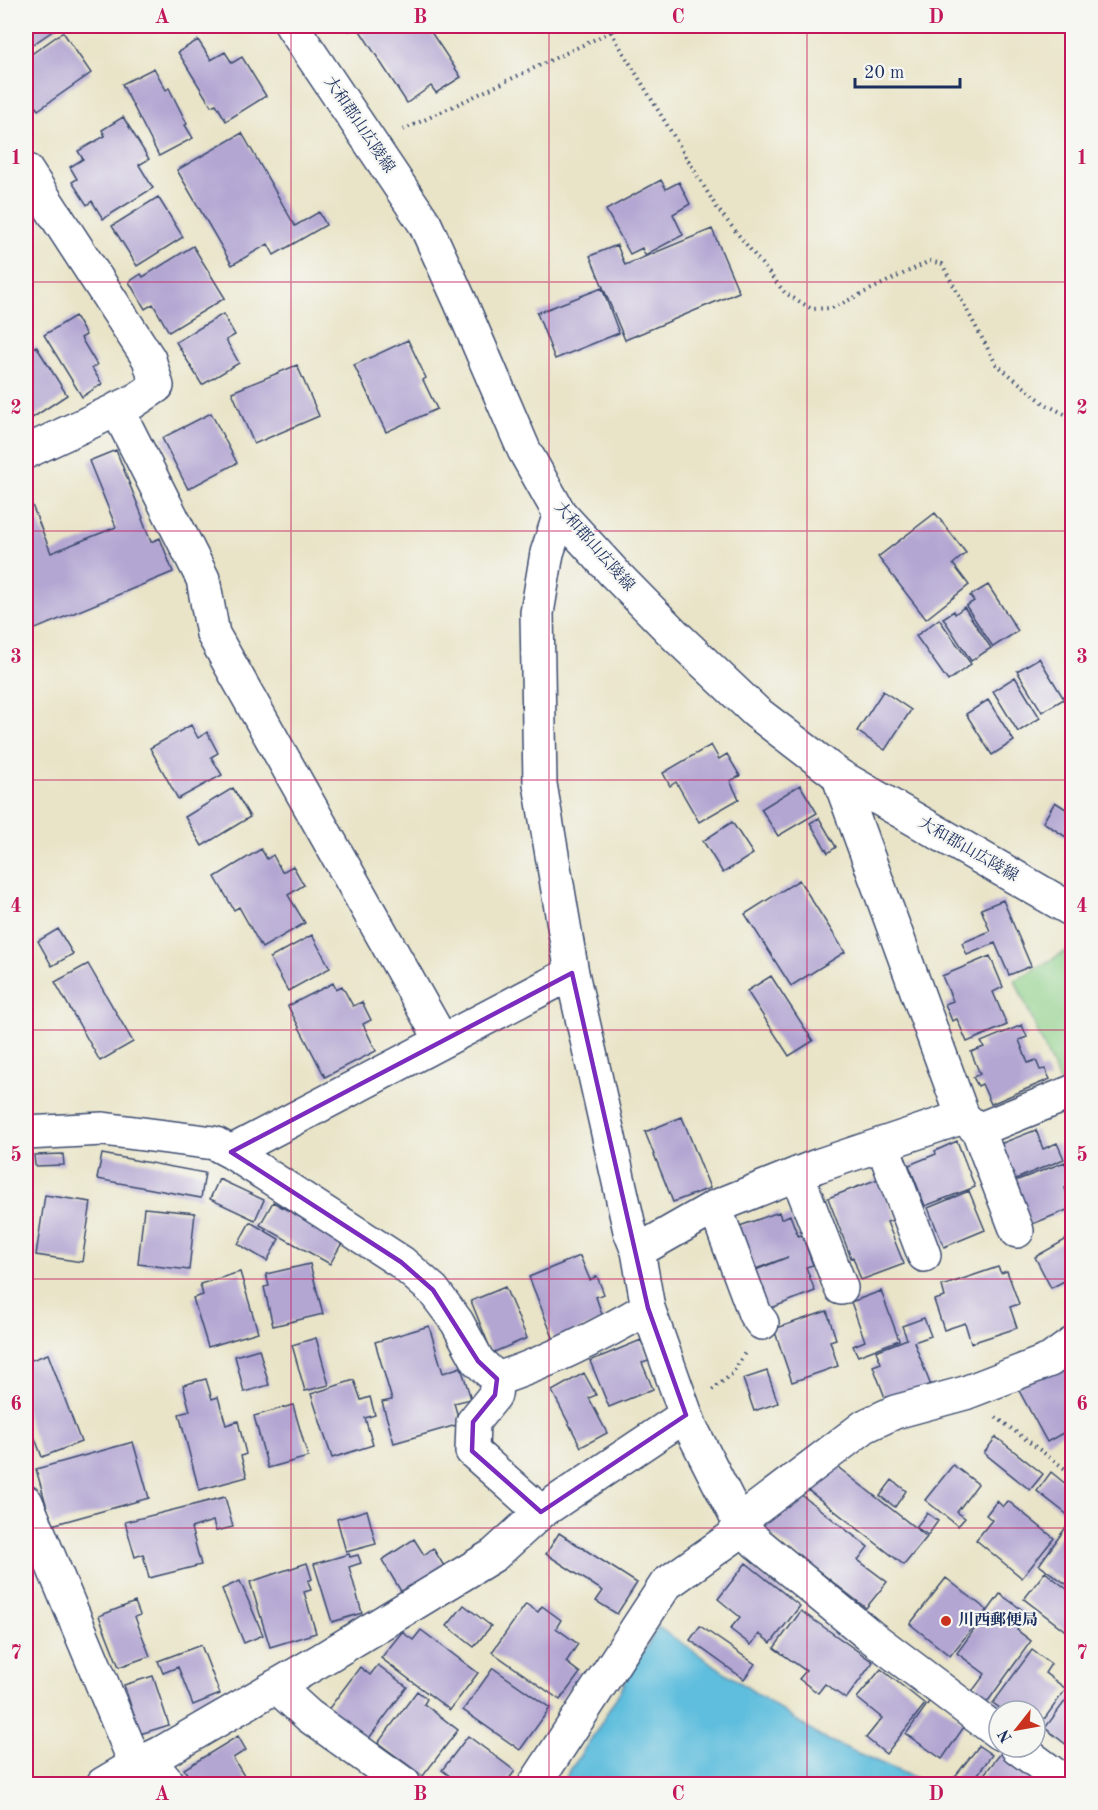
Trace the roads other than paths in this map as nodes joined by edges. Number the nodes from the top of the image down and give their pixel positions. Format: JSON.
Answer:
{"nodes":[{"id":1,"x":292,"y":26,"type":"edge"},
{"id":2,"x":26,"y":170,"type":"edge"},
{"id":3,"x":117,"y":409,"type":"junction"},
{"id":4,"x":26,"y":452,"type":"edge"},
{"id":5,"x":560,"y":513,"type":"junction"},
{"id":6,"x":838,"y":775,"type":"junction"},
{"id":7,"x":1072,"y":910,"type":"edge"},
{"id":8,"x":572,"y":973,"type":"junction"},
{"id":9,"x":442,"y":1041,"type":"junction"},
{"id":10,"x":1072,"y":1092,"type":"edge"},
{"id":11,"x":970,"y":1123,"type":"junction"},
{"id":12,"x":26,"y":1133,"type":"edge"},
{"id":13,"x":882,"y":1144,"type":"junction"},
{"id":14,"x":231,"y":1152,"type":"junction"},
{"id":15,"x":797,"y":1174,"type":"junction"},
{"id":16,"x":715,"y":1207,"type":"junction"},
{"id":17,"x":1017,"y":1231,"type":"dead end"},
{"id":18,"x":638,"y":1251,"type":"junction"},
{"id":19,"x":924,"y":1255,"type":"dead end"},
{"id":20,"x":841,"y":1287,"type":"dead end"},
{"id":21,"x":648,"y":1308,"type":"junction"},
{"id":22,"x":762,"y":1323,"type":"road end"},
{"id":23,"x":1072,"y":1344,"type":"edge"},
{"id":24,"x":497,"y":1379,"type":"junction"},
{"id":25,"x":686,"y":1415,"type":"junction"},
{"id":26,"x":26,"y":1502,"type":"edge"},
{"id":27,"x":541,"y":1512,"type":"junction"},
{"id":28,"x":741,"y":1526,"type":"junction"},
{"id":29,"x":276,"y":1686,"type":"junction"},
{"id":30,"x":987,"y":1724,"type":"edge"},
{"id":31,"x":1033,"y":1759,"type":"edge"},
{"id":32,"x":146,"y":1761,"type":"junction"},
{"id":33,"x":103,"y":1785,"type":"edge"},
{"id":34,"x":168,"y":1785,"type":"edge"},
{"id":35,"x":404,"y":1785,"type":"edge"},
{"id":36,"x":535,"y":1785,"type":"edge"},
{"id":37,"x":1067,"y":1785,"type":"edge"}],
"edges":[{"from":1,"to":5,"type":"street","name":"大和郡山広陵線"},
{"from":2,"to":3,"type":"street"},
{"from":3,"to":4,"type":"street"},
{"from":3,"to":9,"type":"street"},
{"from":5,"to":6,"type":"street","name":"大和郡山広陵線"},
{"from":5,"to":8,"type":"street"},
{"from":6,"to":7,"type":"street","name":"大和郡山広陵線"},
{"from":6,"to":11,"type":"street"},
{"from":8,"to":9,"type":"street"},
{"from":8,"to":18,"type":"street"},
{"from":9,"to":14,"type":"street"},
{"from":10,"to":11,"type":"street"},
{"from":11,"to":13,"type":"street"},
{"from":11,"to":17,"type":"street"},
{"from":12,"to":14,"type":"street"},
{"from":13,"to":15,"type":"street"},
{"from":13,"to":19,"type":"street"},
{"from":14,"to":24,"type":"street"},
{"from":15,"to":16,"type":"street"},
{"from":15,"to":20,"type":"street"},
{"from":16,"to":18,"type":"street"},
{"from":16,"to":22,"type":"street"},
{"from":18,"to":21,"type":"street"},
{"from":21,"to":24,"type":"street"},
{"from":21,"to":25,"type":"street"},
{"from":23,"to":28,"type":"street"},
{"from":24,"to":27,"type":"street"},
{"from":25,"to":27,"type":"street"},
{"from":25,"to":28,"type":"street"},
{"from":26,"to":32,"type":"street"},
{"from":27,"to":29,"type":"street"},
{"from":28,"to":30,"type":"street"},
{"from":28,"to":36,"type":"street"},
{"from":29,"to":32,"type":"street"},
{"from":29,"to":35,"type":"street"},
{"from":31,"to":37,"type":"street"},
{"from":32,"to":33,"type":"street"},
{"from":32,"to":34,"type":"street"}]}
